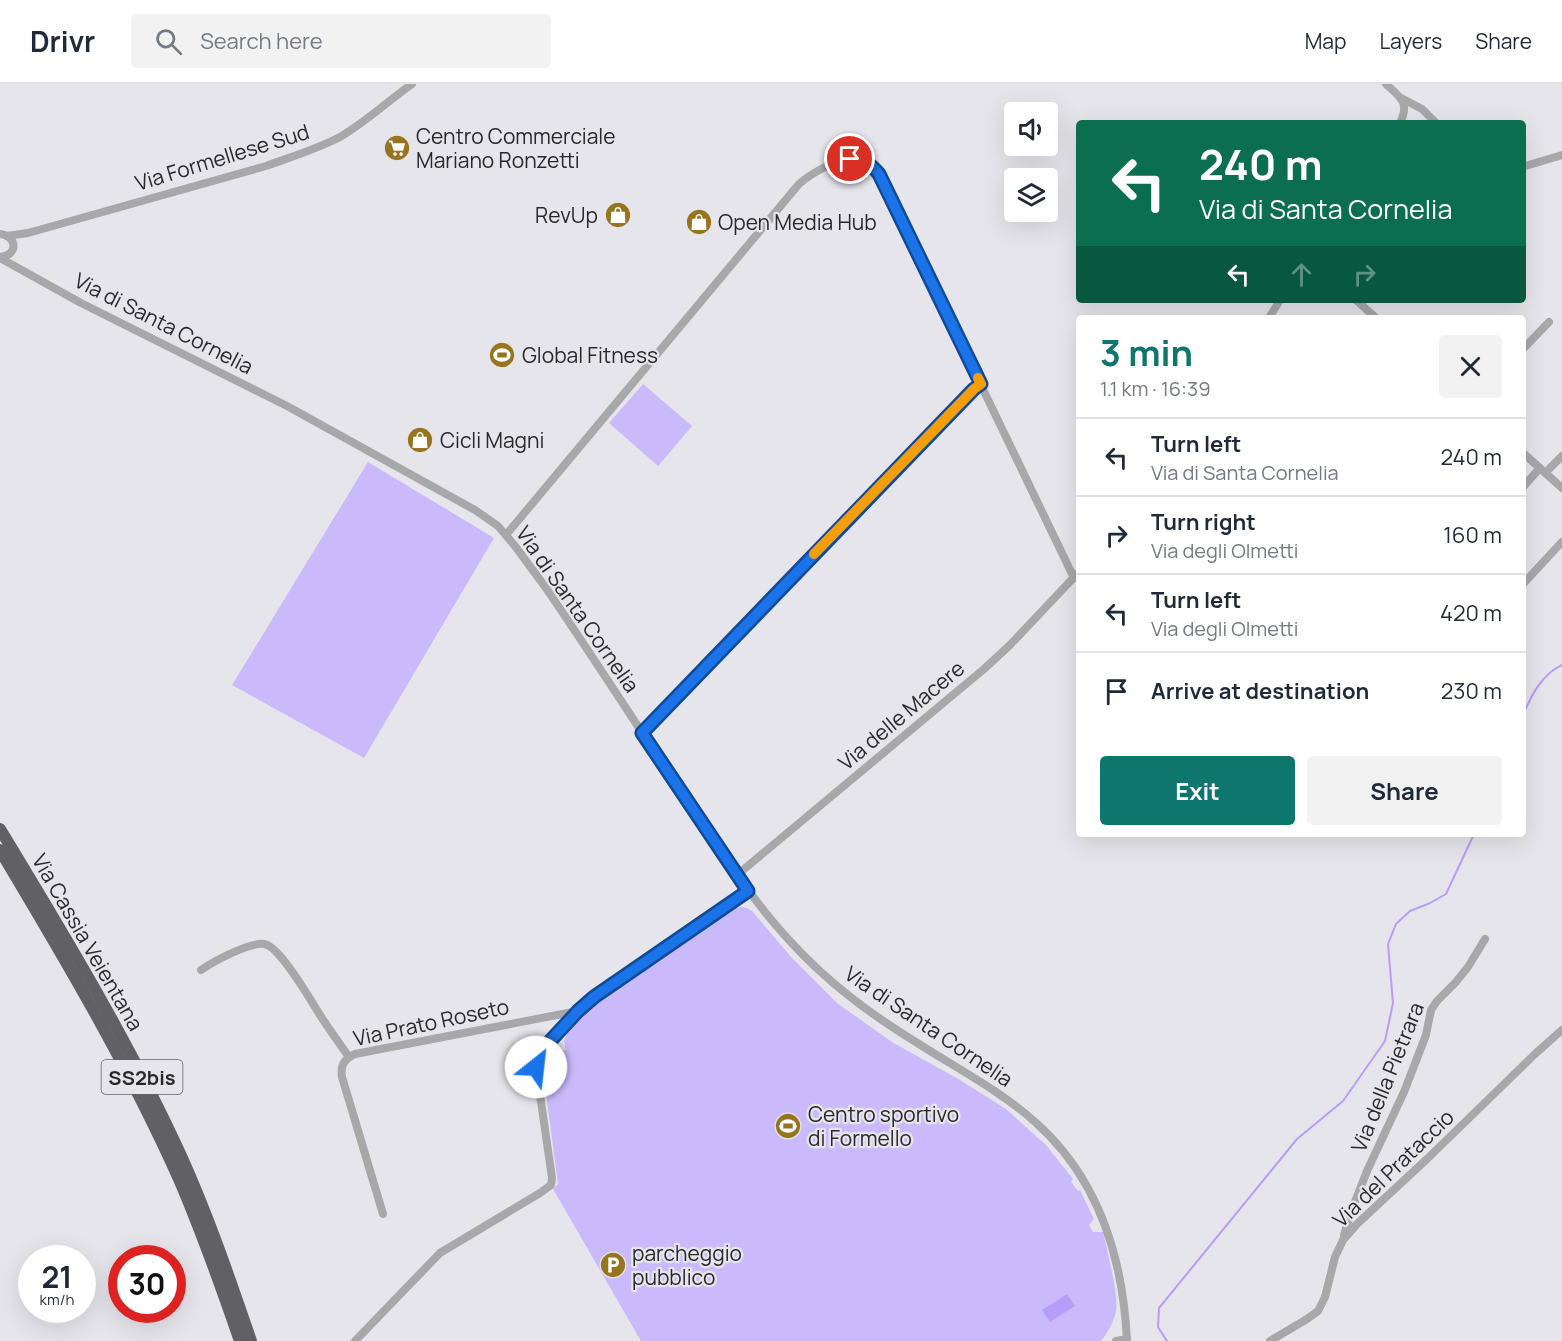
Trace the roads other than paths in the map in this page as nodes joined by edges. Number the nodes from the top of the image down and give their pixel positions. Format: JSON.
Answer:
{"nodes":[{"id":1,"x":412,"y":84,"type":"edge"},
{"id":2,"x":1386,"y":84,"type":"edge"},
{"id":3,"x":1401,"y":98,"type":"junction"},
{"id":4,"x":1401,"y":120,"type":"edge"},
{"id":5,"x":1433,"y":120,"type":"edge"},
{"id":6,"x":1562,"y":155,"type":"edge"},
{"id":7,"x":1526,"y":166,"type":"edge"},
{"id":8,"x":6,"y":237,"type":"edge"},
{"id":9,"x":11,"y":252,"type":"junction"},
{"id":10,"x":0,"y":258,"type":"edge"},
{"id":11,"x":23,"y":270,"type":"junction"},
{"id":12,"x":1359,"y":303,"type":"edge"},
{"id":13,"x":1373,"y":315,"type":"edge"},
{"id":14,"x":1549,"y":322,"type":"dead end"},
{"id":15,"x":1526,"y":346,"type":"edge"},
{"id":16,"x":981,"y":384,"type":"junction"},
{"id":17,"x":1526,"y":456,"type":"edge"},
{"id":18,"x":1562,"y":456,"type":"edge"},
{"id":19,"x":1542,"y":470,"type":"junction"},
{"id":20,"x":1526,"y":484,"type":"edge"},
{"id":21,"x":1562,"y":488,"type":"edge"},
{"id":22,"x":506,"y":535,"type":"junction"},
{"id":23,"x":1562,"y":542,"type":"edge"},
{"id":24,"x":1076,"y":575,"type":"edge"},
{"id":25,"x":1526,"y":581,"type":"edge"},
{"id":26,"x":642,"y":733,"type":"junction"},
{"id":27,"x":0,"y":829,"type":"edge"},
{"id":28,"x":0,"y":850,"type":"edge"},
{"id":29,"x":737,"y":875,"type":"junction"},
{"id":30,"x":748,"y":891,"type":"junction"},
{"id":31,"x":1485,"y":939,"type":"dead end"},
{"id":32,"x":201,"y":970,"type":"dead end"},
{"id":33,"x":578,"y":1011,"type":"junction"},
{"id":34,"x":1562,"y":1030,"type":"edge"},
{"id":35,"x":350,"y":1057,"type":"junction"},
{"id":36,"x":383,"y":1214,"type":"dead end"},
{"id":37,"x":1343,"y":1240,"type":"junction"},
{"id":38,"x":1127,"y":1340,"type":"edge"},
{"id":39,"x":240,"y":1341,"type":"edge"},
{"id":40,"x":251,"y":1341,"type":"edge"},
{"id":41,"x":354,"y":1341,"type":"edge"},
{"id":42,"x":1116,"y":1341,"type":"edge"},
{"id":43,"x":1270,"y":1341,"type":"edge"}],
"edges":[{"from":1,"to":8,"type":"street","name":"Via Formellese Sud"},
{"from":2,"to":3,"type":"street"},
{"from":3,"to":4,"type":"street"},
{"from":3,"to":5,"type":"street"},
{"from":6,"to":7,"type":"street"},
{"from":8,"to":9,"type":"street"},
{"from":9,"to":10,"type":"street"},
{"from":9,"to":11,"type":"street","name":"Via di Santa Cornelia"},
{"from":10,"to":11,"type":"street","name":"Via di Santa Cornelia"},
{"from":11,"to":22,"type":"street","name":"Via di Santa Cornelia"},
{"from":12,"to":13,"type":"street"},
{"from":14,"to":15,"type":"street"},
{"from":16,"to":22,"type":"street"},
{"from":16,"to":24,"type":"street"},
{"from":16,"to":26,"type":"street"},
{"from":17,"to":19,"type":"street"},
{"from":18,"to":19,"type":"street"},
{"from":19,"to":20,"type":"street"},
{"from":19,"to":21,"type":"street"},
{"from":22,"to":26,"type":"street","name":"Via di Santa Cornelia"},
{"from":23,"to":25,"type":"street"},
{"from":24,"to":29,"type":"street","name":"Via delle Macere"},
{"from":26,"to":29,"type":"street","name":"Via di Santa Cornelia"},
{"from":27,"to":40,"type":"highway","name":"Via Cassia Veientana","number":"SS2bis"},
{"from":28,"to":39,"type":"highway","name":"Via Cassia Veientana","number":"SS2bis"},
{"from":29,"to":30,"type":"street","name":"Via di Santa Cornelia"},
{"from":30,"to":33,"type":"street","name":"Via Prato Roseto"},
{"from":30,"to":38,"type":"street","name":"Via di Santa Cornelia"},
{"from":31,"to":37,"type":"street","name":"Via della Pietrara"},
{"from":32,"to":35,"type":"street"},
{"from":33,"to":35,"type":"street","name":"Via Prato Roseto"},
{"from":33,"to":41,"type":"street","name":"Via Prato Roseto"},
{"from":34,"to":37,"type":"street","name":"Via del Prataccio"},
{"from":35,"to":36,"type":"street","name":"Via Prato Roseto"},
{"from":37,"to":43,"type":"street","name":"Via del Prataccio"},
{"from":38,"to":42,"type":"street"}]}
